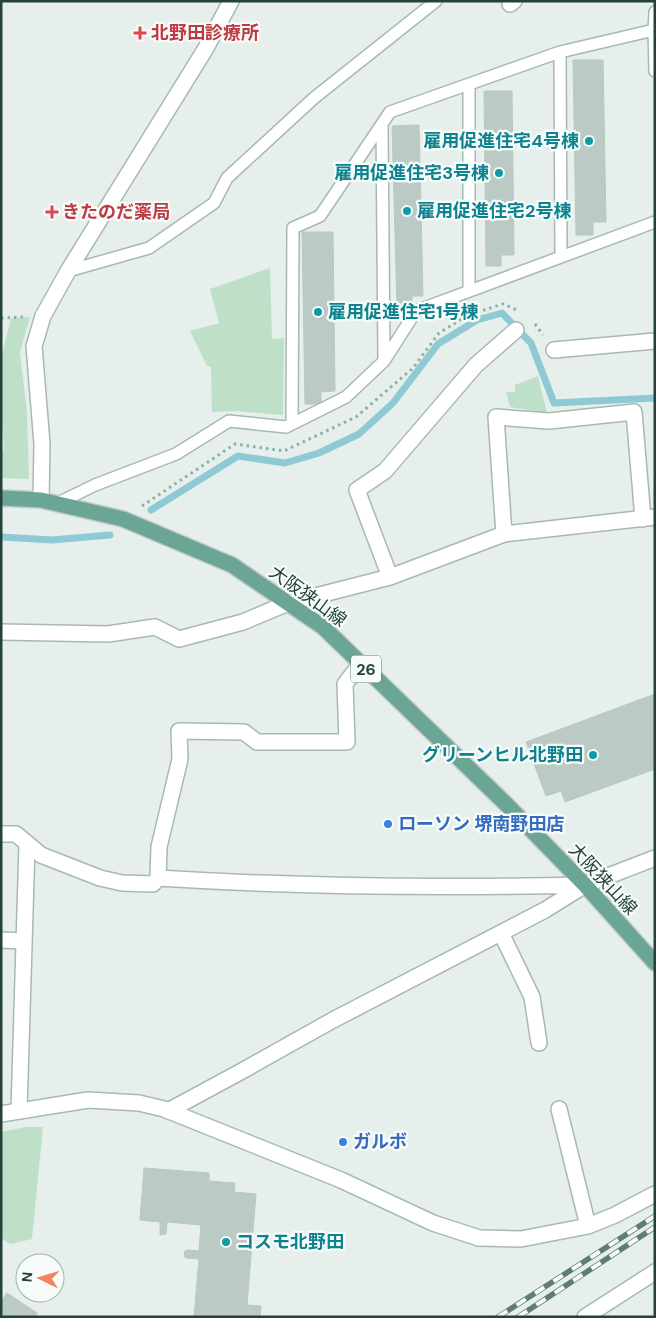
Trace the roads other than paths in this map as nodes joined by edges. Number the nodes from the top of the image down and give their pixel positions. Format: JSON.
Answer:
{"nodes":[{"id":1,"x":231,"y":1,"type":"edge"},
{"id":2,"x":436,"y":1,"type":"edge"},
{"id":3,"x":655,"y":12,"type":"edge"},
{"id":4,"x":654,"y":30,"type":"edge"},
{"id":5,"x":560,"y":52,"type":"junction"},
{"id":6,"x":655,"y":71,"type":"edge"},
{"id":7,"x":469,"y":84,"type":"junction"},
{"id":8,"x":382,"y":125,"type":"junction"},
{"id":9,"x":655,"y":222,"type":"edge"},
{"id":10,"x":561,"y":257,"type":"junction"},
{"id":11,"x":68,"y":271,"type":"junction"},
{"id":12,"x":469,"y":291,"type":"junction"},
{"id":13,"x":516,"y":330,"type":"road end"},
{"id":14,"x":655,"y":341,"type":"edge"},
{"id":15,"x":554,"y":350,"type":"road end"},
{"id":16,"x":384,"y":361,"type":"junction"},
{"id":17,"x":292,"y":424,"type":"junction"},
{"id":18,"x":1,"y":498,"type":"edge"},
{"id":19,"x":41,"y":500,"type":"junction"},
{"id":20,"x":56,"y":504,"type":"junction"},
{"id":21,"x":649,"y":518,"type":"edge"},
{"id":22,"x":504,"y":534,"type":"junction"},
{"id":23,"x":390,"y":577,"type":"junction"},
{"id":24,"x":288,"y":603,"type":"junction"},
{"id":25,"x":1,"y":632,"type":"edge"},
{"id":26,"x":361,"y":663,"type":"junction"},
{"id":27,"x":1,"y":834,"type":"edge"},
{"id":28,"x":27,"y":845,"type":"junction"},
{"id":29,"x":655,"y":858,"type":"edge"},
{"id":30,"x":158,"y":878,"type":"junction"},
{"id":31,"x":585,"y":886,"type":"junction"},
{"id":32,"x":501,"y":933,"type":"junction"},
{"id":33,"x":1,"y":940,"type":"edge"},
{"id":34,"x":23,"y":941,"type":"junction"},
{"id":35,"x":655,"y":964,"type":"edge"},
{"id":36,"x":539,"y":1043,"type":"dead end"},
{"id":37,"x":559,"y":1109,"type":"dead end"},
{"id":38,"x":19,"y":1111,"type":"junction"},
{"id":39,"x":168,"y":1111,"type":"junction"},
{"id":40,"x":1,"y":1114,"type":"edge"},
{"id":41,"x":655,"y":1194,"type":"edge"},
{"id":42,"x":588,"y":1226,"type":"junction"},
{"id":43,"x":655,"y":1272,"type":"edge"},
{"id":44,"x":585,"y":1317,"type":"edge"}],
"edges":[{"from":1,"to":11,"type":"street"},
{"from":2,"to":11,"type":"lane"},
{"from":3,"to":4,"type":"lane"},
{"from":4,"to":5,"type":"lane"},
{"from":4,"to":6,"type":"lane"},
{"from":5,"to":7,"type":"lane"},
{"from":5,"to":10,"type":"lane"},
{"from":7,"to":8,"type":"lane"},
{"from":7,"to":12,"type":"lane"},
{"from":8,"to":16,"type":"lane"},
{"from":8,"to":17,"type":"lane"},
{"from":9,"to":10,"type":"lane"},
{"from":10,"to":12,"type":"lane"},
{"from":11,"to":19,"type":"street"},
{"from":12,"to":16,"type":"lane"},
{"from":13,"to":23,"type":"street"},
{"from":14,"to":15,"type":"street"},
{"from":16,"to":17,"type":"lane"},
{"from":17,"to":20,"type":"lane"},
{"from":18,"to":19,"type":"main road","name":"大阪狭山線","number":"26"},
{"from":19,"to":20,"type":"main road","name":"大阪狭山線","number":"26"},
{"from":20,"to":24,"type":"main road","name":"大阪狭山線","number":"26"},
{"from":21,"to":22,"type":"street"},
{"from":21,"to":22,"type":"street"},
{"from":22,"to":23,"type":"street"},
{"from":23,"to":24,"type":"street"},
{"from":24,"to":25,"type":"street"},
{"from":24,"to":26,"type":"main road","name":"大阪狭山線","number":"26"},
{"from":26,"to":30,"type":"street"},
{"from":26,"to":31,"type":"main road","name":"大阪狭山線","number":"26"},
{"from":27,"to":28,"type":"street"},
{"from":28,"to":30,"type":"street"},
{"from":28,"to":34,"type":"street"},
{"from":29,"to":31,"type":"street"},
{"from":30,"to":31,"type":"street"},
{"from":31,"to":32,"type":"street"},
{"from":31,"to":35,"type":"main road","name":"大阪狭山線","number":"26"},
{"from":32,"to":36,"type":"street"},
{"from":32,"to":39,"type":"street"},
{"from":33,"to":34,"type":"street"},
{"from":34,"to":38,"type":"street"},
{"from":37,"to":42,"type":"street"},
{"from":38,"to":39,"type":"street"},
{"from":38,"to":40,"type":"street"},
{"from":39,"to":42,"type":"street"},
{"from":41,"to":42,"type":"street"},
{"from":43,"to":44,"type":"street"}]}
